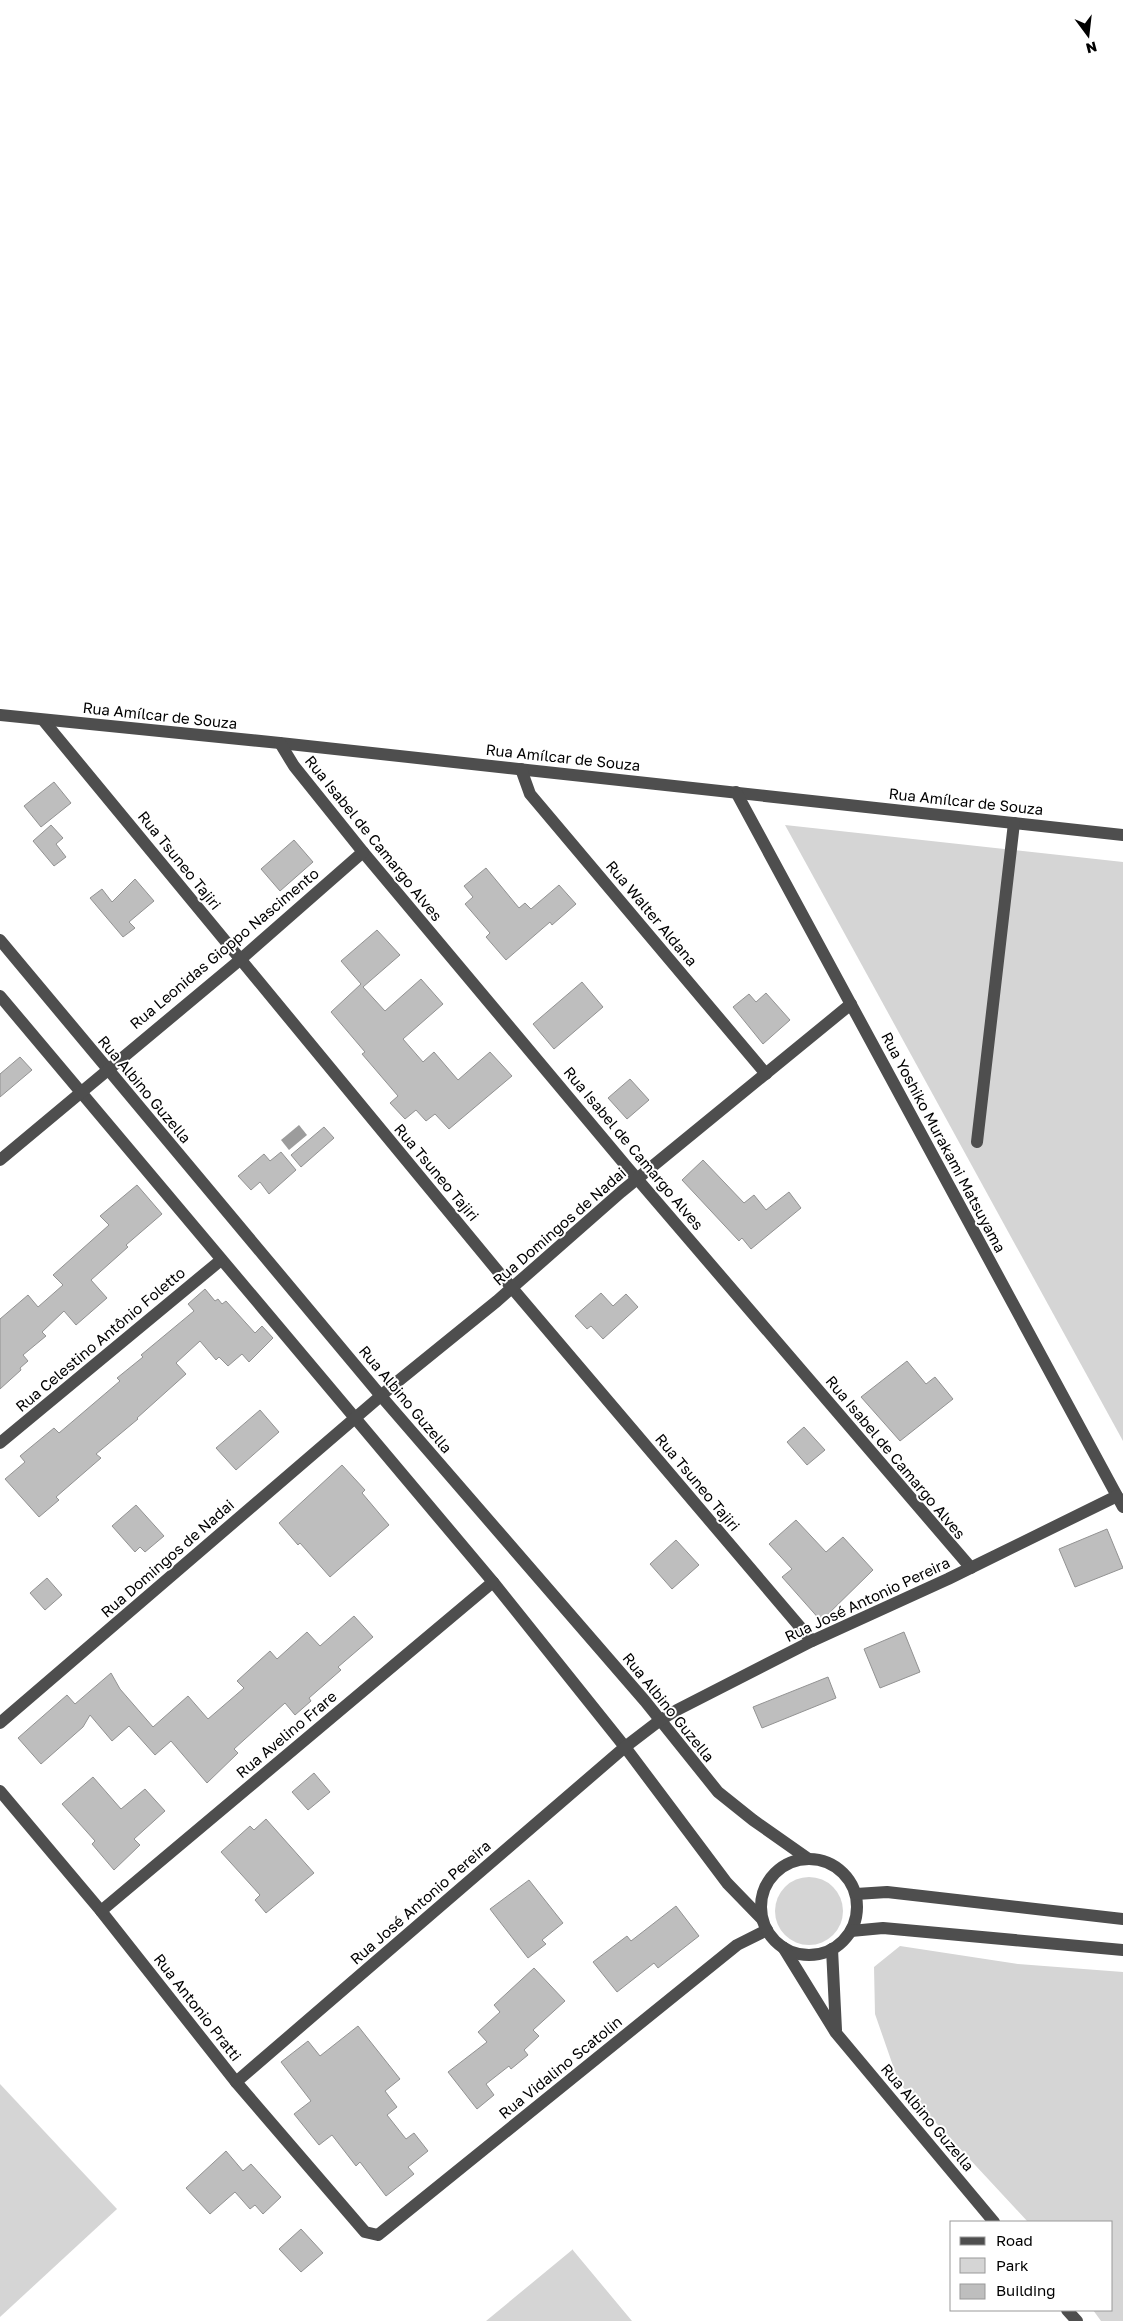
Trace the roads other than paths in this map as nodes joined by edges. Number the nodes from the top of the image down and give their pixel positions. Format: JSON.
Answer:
{"nodes":[{"id":1,"x":0,"y":715,"type":"edge"},
{"id":2,"x":43,"y":720,"type":"junction"},
{"id":3,"x":280,"y":743,"type":"junction"},
{"id":4,"x":521,"y":769,"type":"junction"},
{"id":5,"x":736,"y":792,"type":"junction"},
{"id":6,"x":1014,"y":823,"type":"junction"},
{"id":7,"x":1123,"y":835,"type":"edge"},
{"id":8,"x":363,"y":852,"type":"junction"},
{"id":9,"x":0,"y":940,"type":"edge"},
{"id":10,"x":241,"y":959,"type":"junction"},
{"id":11,"x":0,"y":996,"type":"edge"},
{"id":12,"x":851,"y":1004,"type":"junction"},
{"id":13,"x":107,"y":1069,"type":"junction"},
{"id":14,"x":766,"y":1074,"type":"junction"},
{"id":15,"x":80,"y":1092,"type":"junction"},
{"id":16,"x":977,"y":1142,"type":"dead end"},
{"id":17,"x":0,"y":1160,"type":"edge"},
{"id":18,"x":638,"y":1179,"type":"junction"},
{"id":19,"x":221,"y":1260,"type":"junction"},
{"id":20,"x":512,"y":1288,"type":"junction"},
{"id":21,"x":381,"y":1396,"type":"junction"},
{"id":22,"x":355,"y":1418,"type":"junction"},
{"id":23,"x":0,"y":1443,"type":"edge"},
{"id":24,"x":1120,"y":1502,"type":"edge"},
{"id":25,"x":971,"y":1568,"type":"junction"},
{"id":26,"x":492,"y":1582,"type":"junction"},
{"id":27,"x":812,"y":1641,"type":"junction"},
{"id":28,"x":659,"y":1720,"type":"junction"},
{"id":29,"x":0,"y":1723,"type":"edge"},
{"id":30,"x":625,"y":1747,"type":"junction"},
{"id":31,"x":0,"y":1791,"type":"edge"},
{"id":32,"x":807,"y":1858,"type":"junction"},
{"id":33,"x":856,"y":1894,"type":"junction"},
{"id":34,"x":101,"y":1911,"type":"junction"},
{"id":35,"x":1123,"y":1919,"type":"edge"},
{"id":36,"x":764,"y":1924,"type":"junction"},
{"id":37,"x":851,"y":1931,"type":"junction"},
{"id":38,"x":783,"y":1947,"type":"junction"},
{"id":39,"x":832,"y":1949,"type":"junction"},
{"id":40,"x":1123,"y":1950,"type":"edge"},
{"id":41,"x":836,"y":2033,"type":"junction"},
{"id":42,"x":236,"y":2082,"type":"junction"},
{"id":43,"x":993,"y":2221,"type":"edge"},
{"id":44,"x":378,"y":2235,"type":"joint"},
{"id":45,"x":1068,"y":2311,"type":"edge"},
{"id":46,"x":1077,"y":2321,"type":"edge"}],
"edges":[{"from":1,"to":2,"type":"street","name":"Rua Amílcar de Souza"},
{"from":2,"to":3,"type":"street","name":"Rua Amílcar de Souza"},
{"from":2,"to":10,"type":"street","name":"Rua Tsuneo Tajiri"},
{"from":3,"to":4,"type":"street","name":"Rua Amílcar de Souza"},
{"from":3,"to":8,"type":"street","name":"Rua Isabel de Camargo Alves"},
{"from":4,"to":5,"type":"street","name":"Rua Amílcar de Souza"},
{"from":4,"to":14,"type":"street","name":"Rua Walter Aldana"},
{"from":5,"to":6,"type":"street","name":"Rua Amílcar de Souza"},
{"from":5,"to":12,"type":"street","name":"Rua Yoshiko Murakami Matsuyama"},
{"from":6,"to":7,"type":"street","name":"Rua Amílcar de Souza"},
{"from":6,"to":16,"type":"street"},
{"from":8,"to":10,"type":"street","name":"Rua Leonidas Gioppo Nascimento"},
{"from":8,"to":18,"type":"street","name":"Rua Isabel de Camargo Alves"},
{"from":9,"to":13,"type":"street","name":"Rua Albino Guzella"},
{"from":10,"to":13,"type":"street","name":"Rua Leonidas Gioppo Nascimento"},
{"from":10,"to":20,"type":"street","name":"Rua Tsuneo Tajiri"},
{"from":11,"to":15,"type":"street"},
{"from":12,"to":14,"type":"street","name":"Rua Domingos de Nadai"},
{"from":12,"to":24,"type":"street","name":"Rua Yoshiko Murakami Matsuyama"},
{"from":13,"to":15,"type":"street","name":"Rua Leonidas Gioppo Nascimento"},
{"from":13,"to":21,"type":"street","name":"Rua Albino Guzella"},
{"from":14,"to":18,"type":"street","name":"Rua Domingos de Nadai"},
{"from":15,"to":17,"type":"street","name":"Rua Leonidas Gioppo Nascimento"},
{"from":15,"to":19,"type":"street"},
{"from":18,"to":20,"type":"street","name":"Rua Domingos de Nadai"},
{"from":18,"to":25,"type":"street","name":"Rua Isabel de Camargo Alves"},
{"from":19,"to":22,"type":"street"},
{"from":19,"to":23,"type":"street","name":"Rua Celestino Antônio Foletto"},
{"from":20,"to":21,"type":"street","name":"Rua Domingos de Nadai"},
{"from":20,"to":27,"type":"street","name":"Rua Tsuneo Tajiri"},
{"from":21,"to":22,"type":"street","name":"Rua Domingos de Nadai"},
{"from":21,"to":28,"type":"street","name":"Rua Albino Guzella"},
{"from":22,"to":26,"type":"street"},
{"from":22,"to":29,"type":"street","name":"Rua Domingos de Nadai"},
{"from":24,"to":25,"type":"street","name":"Rua José Antonio Pereira"},
{"from":25,"to":27,"type":"street","name":"Rua José Antonio Pereira"},
{"from":26,"to":30,"type":"street"},
{"from":26,"to":34,"type":"street","name":"Rua Avelino Frare"},
{"from":27,"to":28,"type":"street","name":"Rua José Antonio Pereira"},
{"from":28,"to":30,"type":"street","name":"Rua José Antonio Pereira"},
{"from":28,"to":32,"type":"street","name":"Rua Albino Guzella"},
{"from":30,"to":36,"type":"street"},
{"from":30,"to":42,"type":"street","name":"Rua José Antonio Pereira"},
{"from":31,"to":34,"type":"street","name":"Rua Antonio Pratti"},
{"from":32,"to":33,"type":"street"},
{"from":32,"to":36,"type":"street"},
{"from":33,"to":35,"type":"street"},
{"from":33,"to":37,"type":"street"},
{"from":34,"to":42,"type":"street","name":"Rua Antonio Pratti"},
{"from":36,"to":38,"type":"street"},
{"from":36,"to":44,"type":"street","name":"Rua Vidalino Scatolin"},
{"from":37,"to":39,"type":"street"},
{"from":37,"to":40,"type":"street"},
{"from":38,"to":39,"type":"street"},
{"from":38,"to":41,"type":"street","name":"Rua Albino Guzella"},
{"from":39,"to":41,"type":"street"},
{"from":41,"to":43,"type":"street","name":"Rua Albino Guzella"},
{"from":42,"to":44,"type":"street","name":"Rua Antonio Pratti"},
{"from":45,"to":46,"type":"street"}]}
